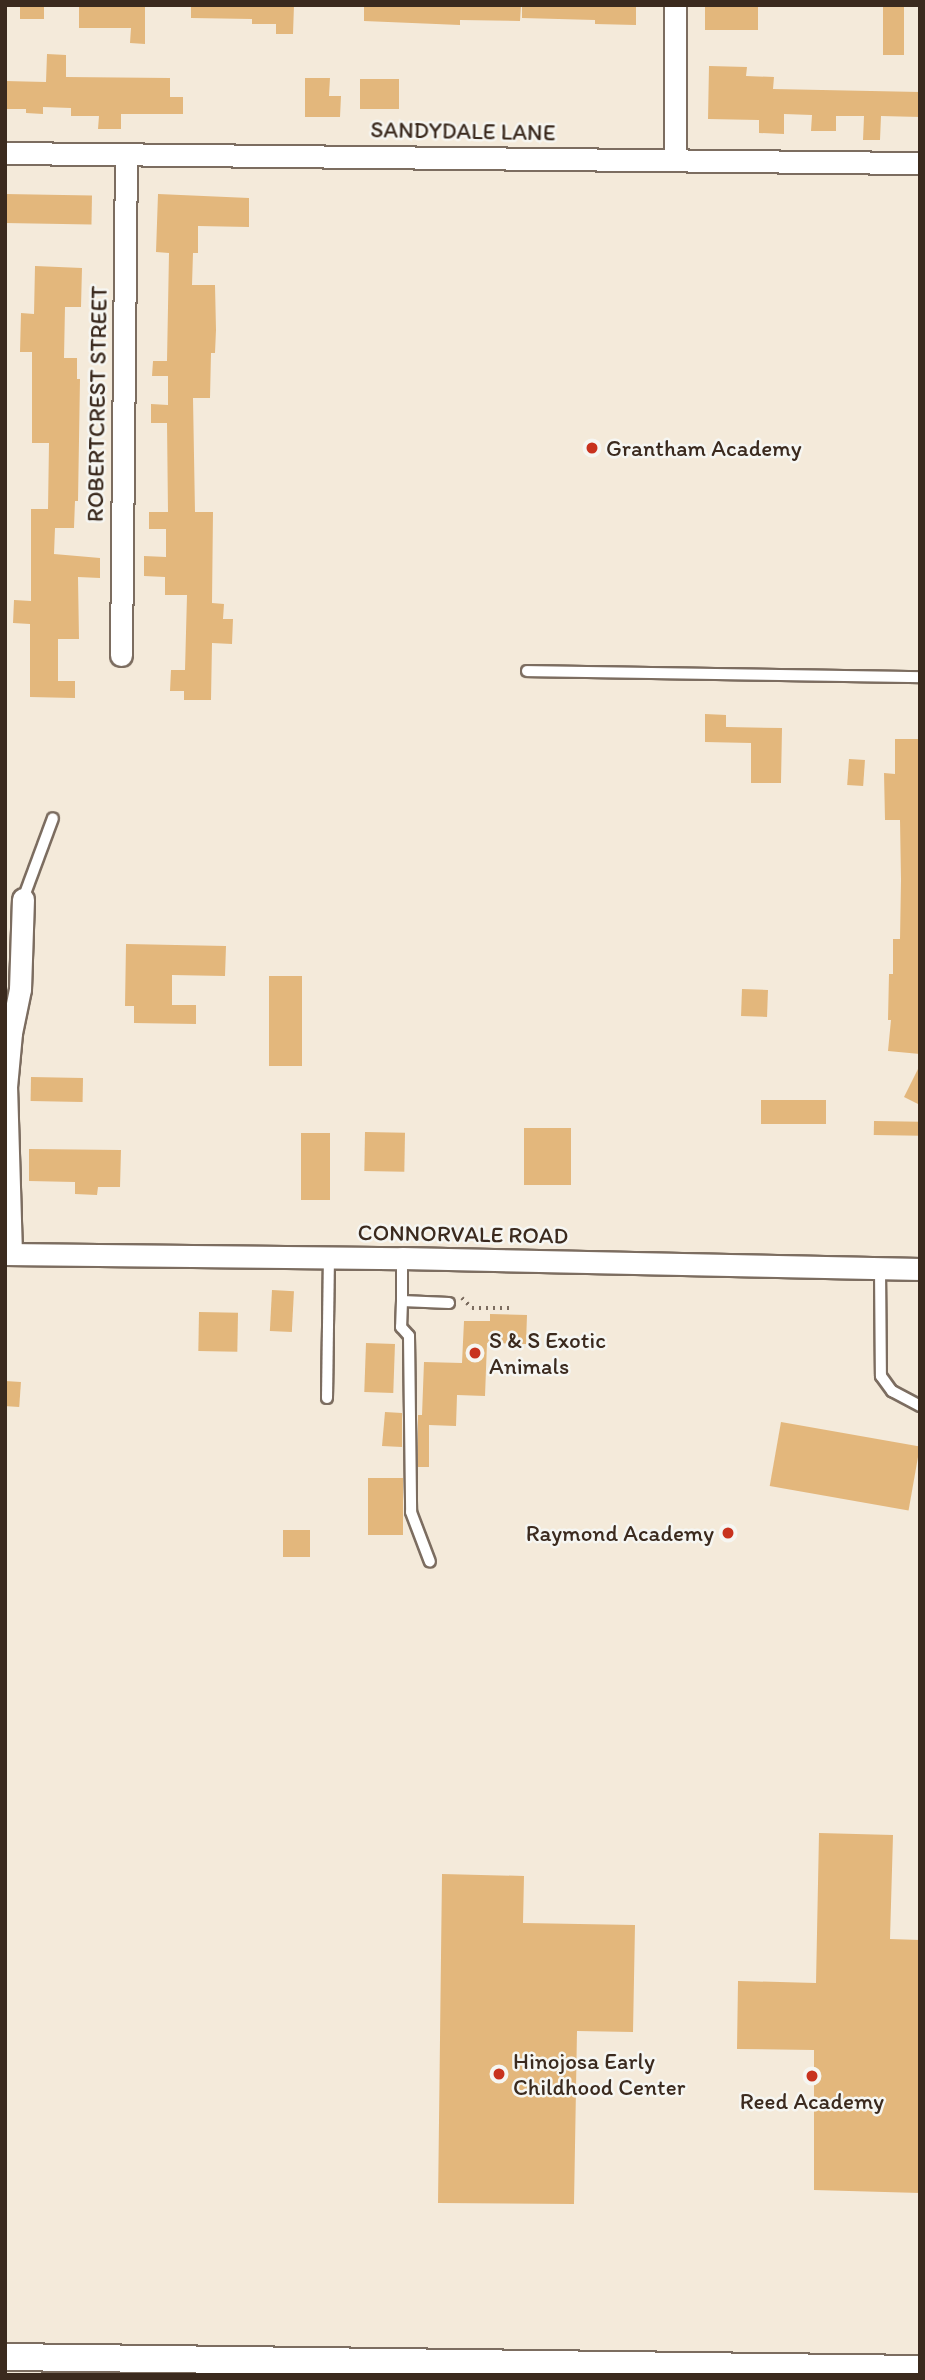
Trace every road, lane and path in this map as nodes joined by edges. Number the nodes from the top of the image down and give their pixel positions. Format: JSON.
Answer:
{"nodes":[{"id":1,"x":675,"y":5,"type":"edge"},
{"id":2,"x":5,"y":153,"type":"edge"},
{"id":3,"x":126,"y":154,"type":"junction"},
{"id":4,"x":675,"y":160,"type":"junction"},
{"id":5,"x":920,"y":163,"type":"edge"},
{"id":6,"x":121,"y":655,"type":"dead end"},
{"id":7,"x":527,"y":671,"type":"dead end"},
{"id":8,"x":920,"y":677,"type":"edge"},
{"id":9,"x":53,"y":818,"type":"dead end"},
{"id":10,"x":23,"y":899,"type":"joint"},
{"id":11,"x":8,"y":1254,"type":"edge"},
{"id":12,"x":329,"y":1257,"type":"junction"},
{"id":13,"x":402,"y":1258,"type":"junction"},
{"id":14,"x":880,"y":1269,"type":"junction"},
{"id":15,"x":920,"y":1269,"type":"edge"},
{"id":16,"x":401,"y":1301,"type":"junction"},
{"id":17,"x":449,"y":1303,"type":"joint"},
{"id":18,"x":512,"y":1308,"type":"dead end"},
{"id":19,"x":327,"y":1398,"type":"dead end"},
{"id":20,"x":920,"y":1406,"type":"edge"},
{"id":21,"x":430,"y":1562,"type":"dead end"},
{"id":22,"x":5,"y":2357,"type":"edge"},
{"id":23,"x":219,"y":2367,"type":"edge"},
{"id":24,"x":584,"y":2369,"type":"edge"},
{"id":25,"x":920,"y":2369,"type":"edge"},
{"id":26,"x":813,"y":2371,"type":"edge"}],
"edges":[{"from":1,"to":4,"type":"street"},
{"from":2,"to":3,"type":"street","name":"SANDYDALE LANE"},
{"from":3,"to":4,"type":"street","name":"SANDYDALE LANE"},
{"from":3,"to":6,"type":"street","name":"ROBERTCREST STREET"},
{"from":4,"to":5,"type":"street","name":"SANDYDALE LANE"},
{"from":7,"to":8,"type":"lane"},
{"from":9,"to":10,"type":"lane"},
{"from":10,"to":11,"type":"street"},
{"from":11,"to":12,"type":"street","name":"CONNORVALE ROAD"},
{"from":12,"to":13,"type":"street","name":"CONNORVALE ROAD"},
{"from":12,"to":19,"type":"lane"},
{"from":13,"to":14,"type":"street","name":"CONNORVALE ROAD"},
{"from":13,"to":16,"type":"lane"},
{"from":14,"to":15,"type":"street","name":"CONNORVALE ROAD"},
{"from":14,"to":20,"type":"lane"},
{"from":16,"to":17,"type":"lane"},
{"from":16,"to":21,"type":"lane"},
{"from":17,"to":18,"type":"path"},
{"from":22,"to":23,"type":"street"},
{"from":23,"to":24,"type":"street"},
{"from":24,"to":26,"type":"street"},
{"from":25,"to":26,"type":"street"}]}
